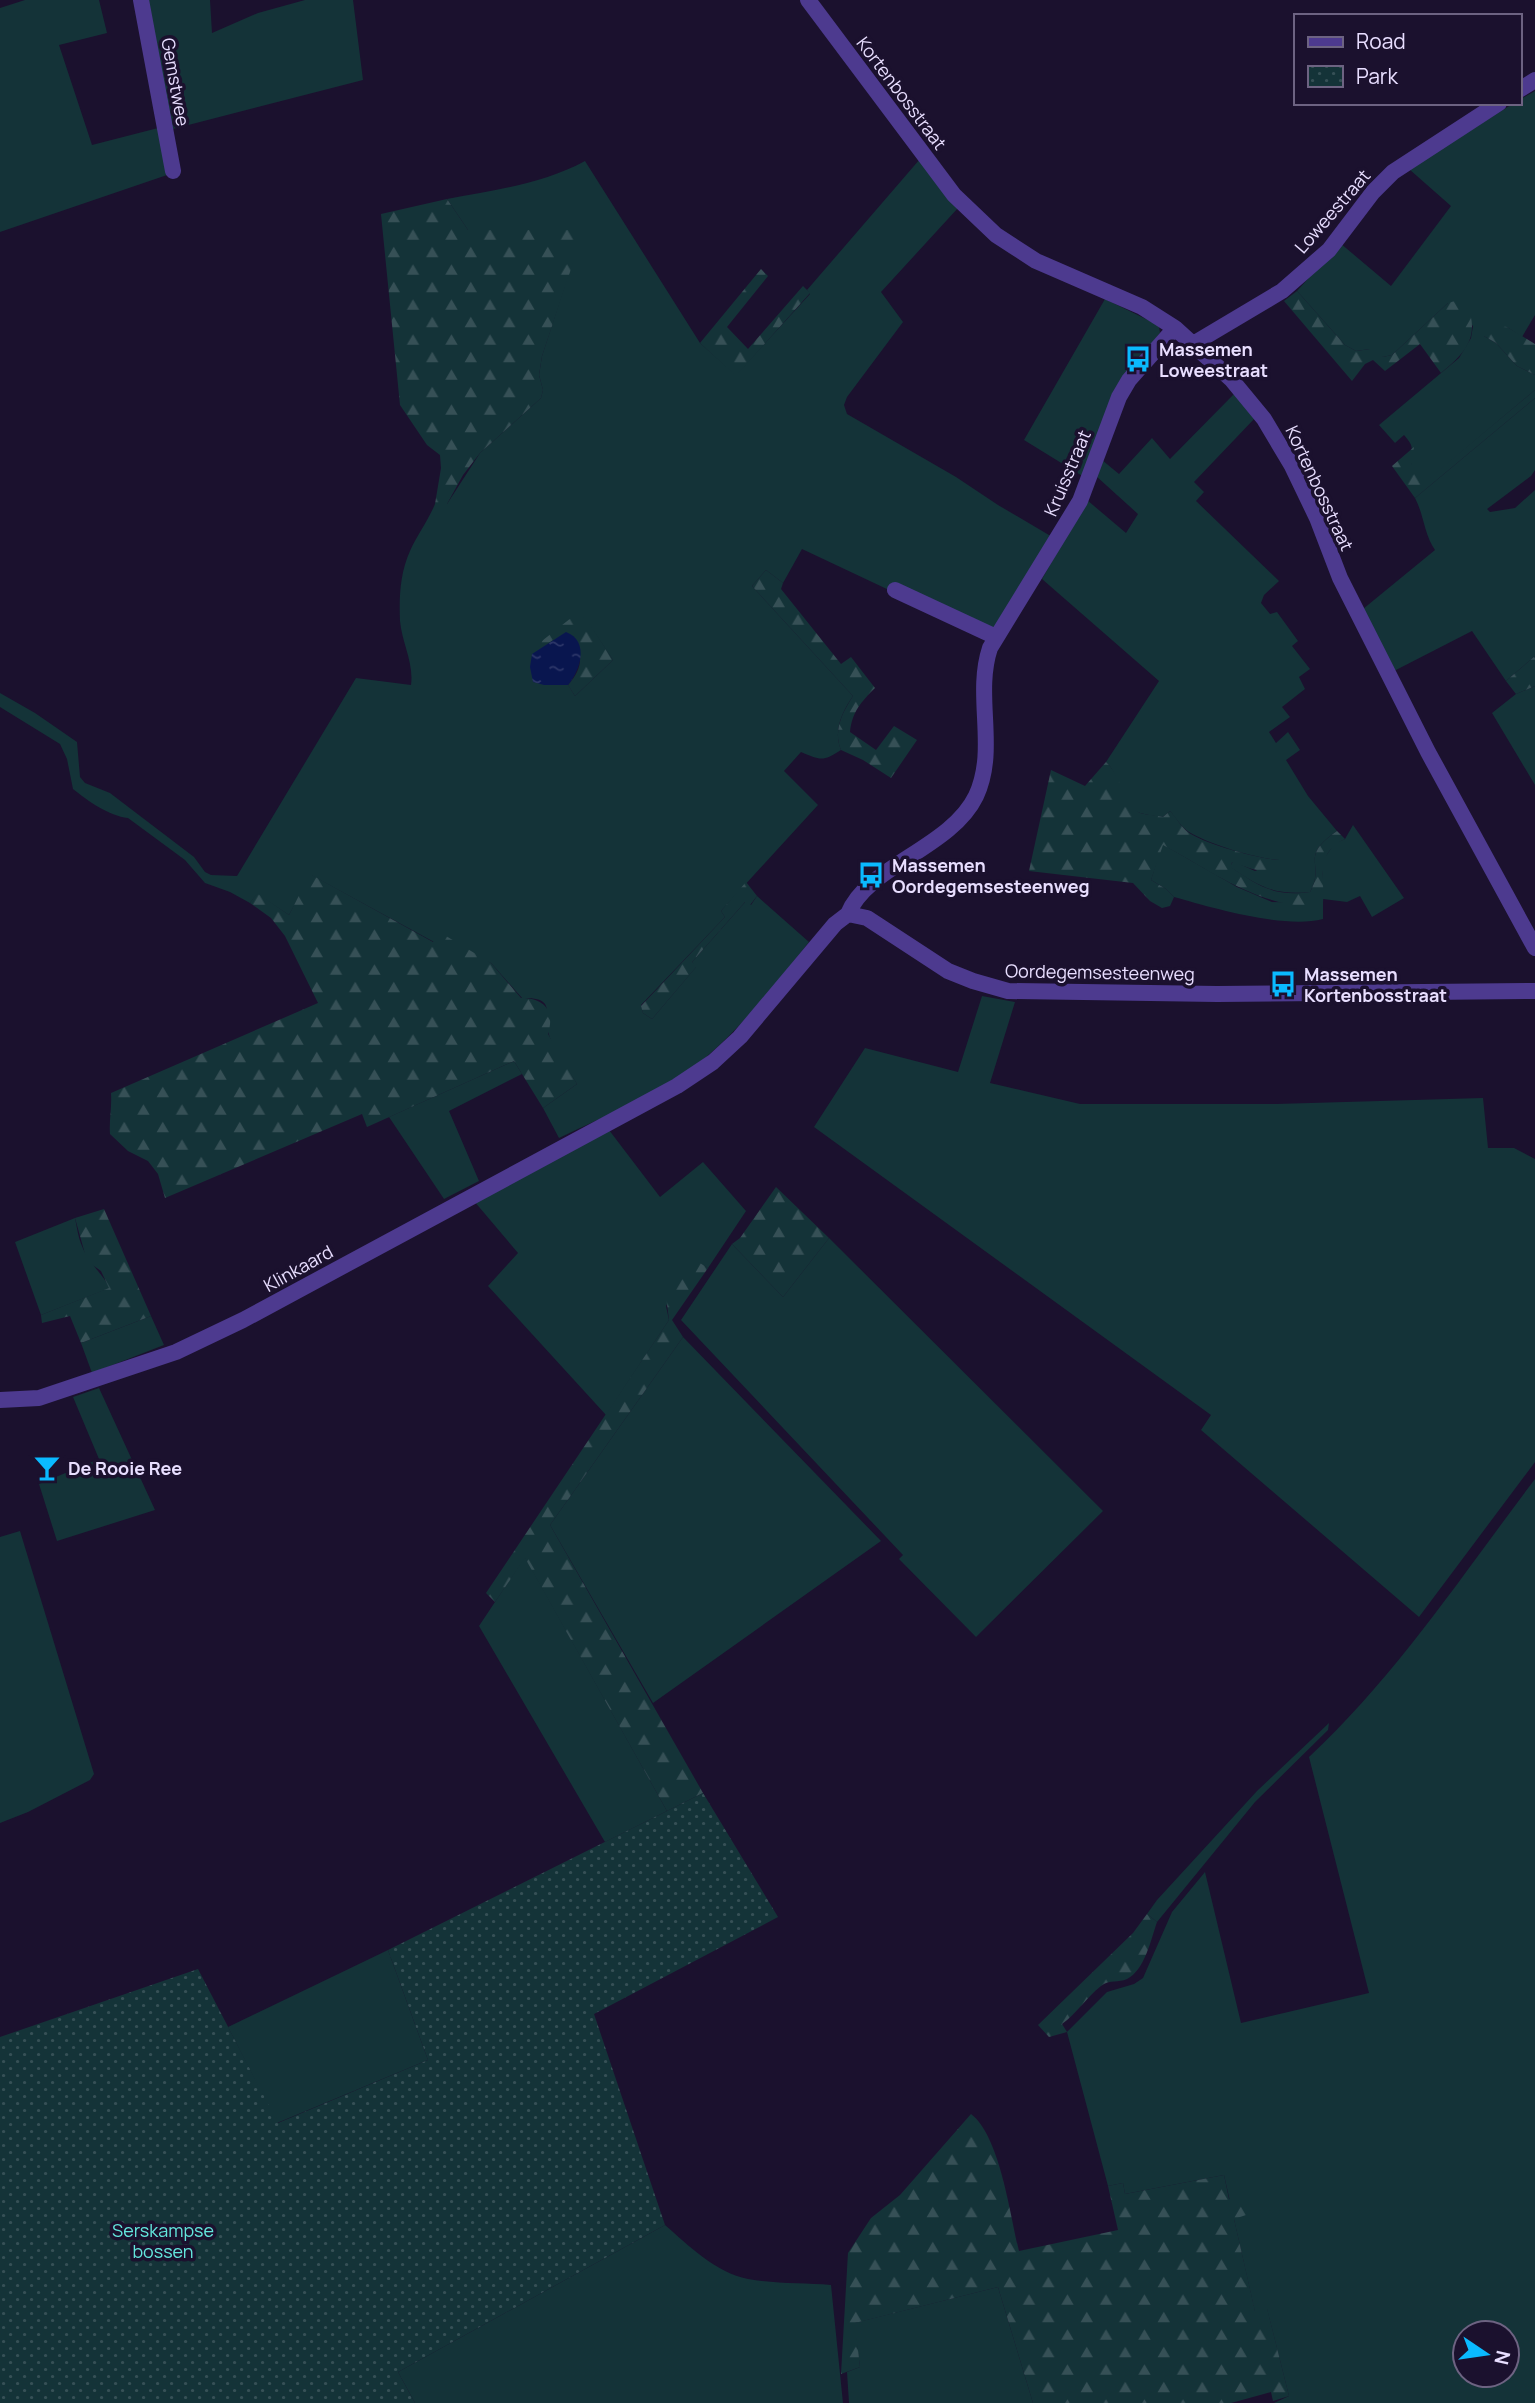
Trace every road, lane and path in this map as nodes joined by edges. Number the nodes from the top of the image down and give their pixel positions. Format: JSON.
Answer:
{"nodes":[{"id":1,"x":141,"y":0,"type":"edge"},
{"id":2,"x":808,"y":0,"type":"edge"},
{"id":3,"x":1496,"y":105,"type":"edge"},
{"id":4,"x":173,"y":171,"type":"dead end"},
{"id":5,"x":1175,"y":328,"type":"junction"},
{"id":6,"x":1193,"y":344,"type":"junction"},
{"id":7,"x":895,"y":590,"type":"dead end"},
{"id":8,"x":996,"y":637,"type":"junction"},
{"id":9,"x":848,"y":914,"type":"junction"},
{"id":10,"x":1535,"y":948,"type":"edge"},
{"id":11,"x":1535,"y":991,"type":"edge"},
{"id":12,"x":0,"y":1399,"type":"edge"}],
"edges":[{"from":1,"to":4,"type":"street","name":"Gemstwee"},
{"from":2,"to":5,"type":"street","name":"Kortenbosstraat"},
{"from":3,"to":6,"type":"street","name":"Loweestraat"},
{"from":5,"to":6,"type":"street","name":"Kortenbosstraat"},
{"from":5,"to":8,"type":"street","name":"Kruisstraat"},
{"from":6,"to":10,"type":"street","name":"Kortenbosstraat"},
{"from":7,"to":8,"type":"street"},
{"from":8,"to":9,"type":"street","name":"Kruisstraat"},
{"from":9,"to":11,"type":"street","name":"Oordegemsesteenweg"},
{"from":9,"to":12,"type":"street","name":"Klinkaard"}]}
